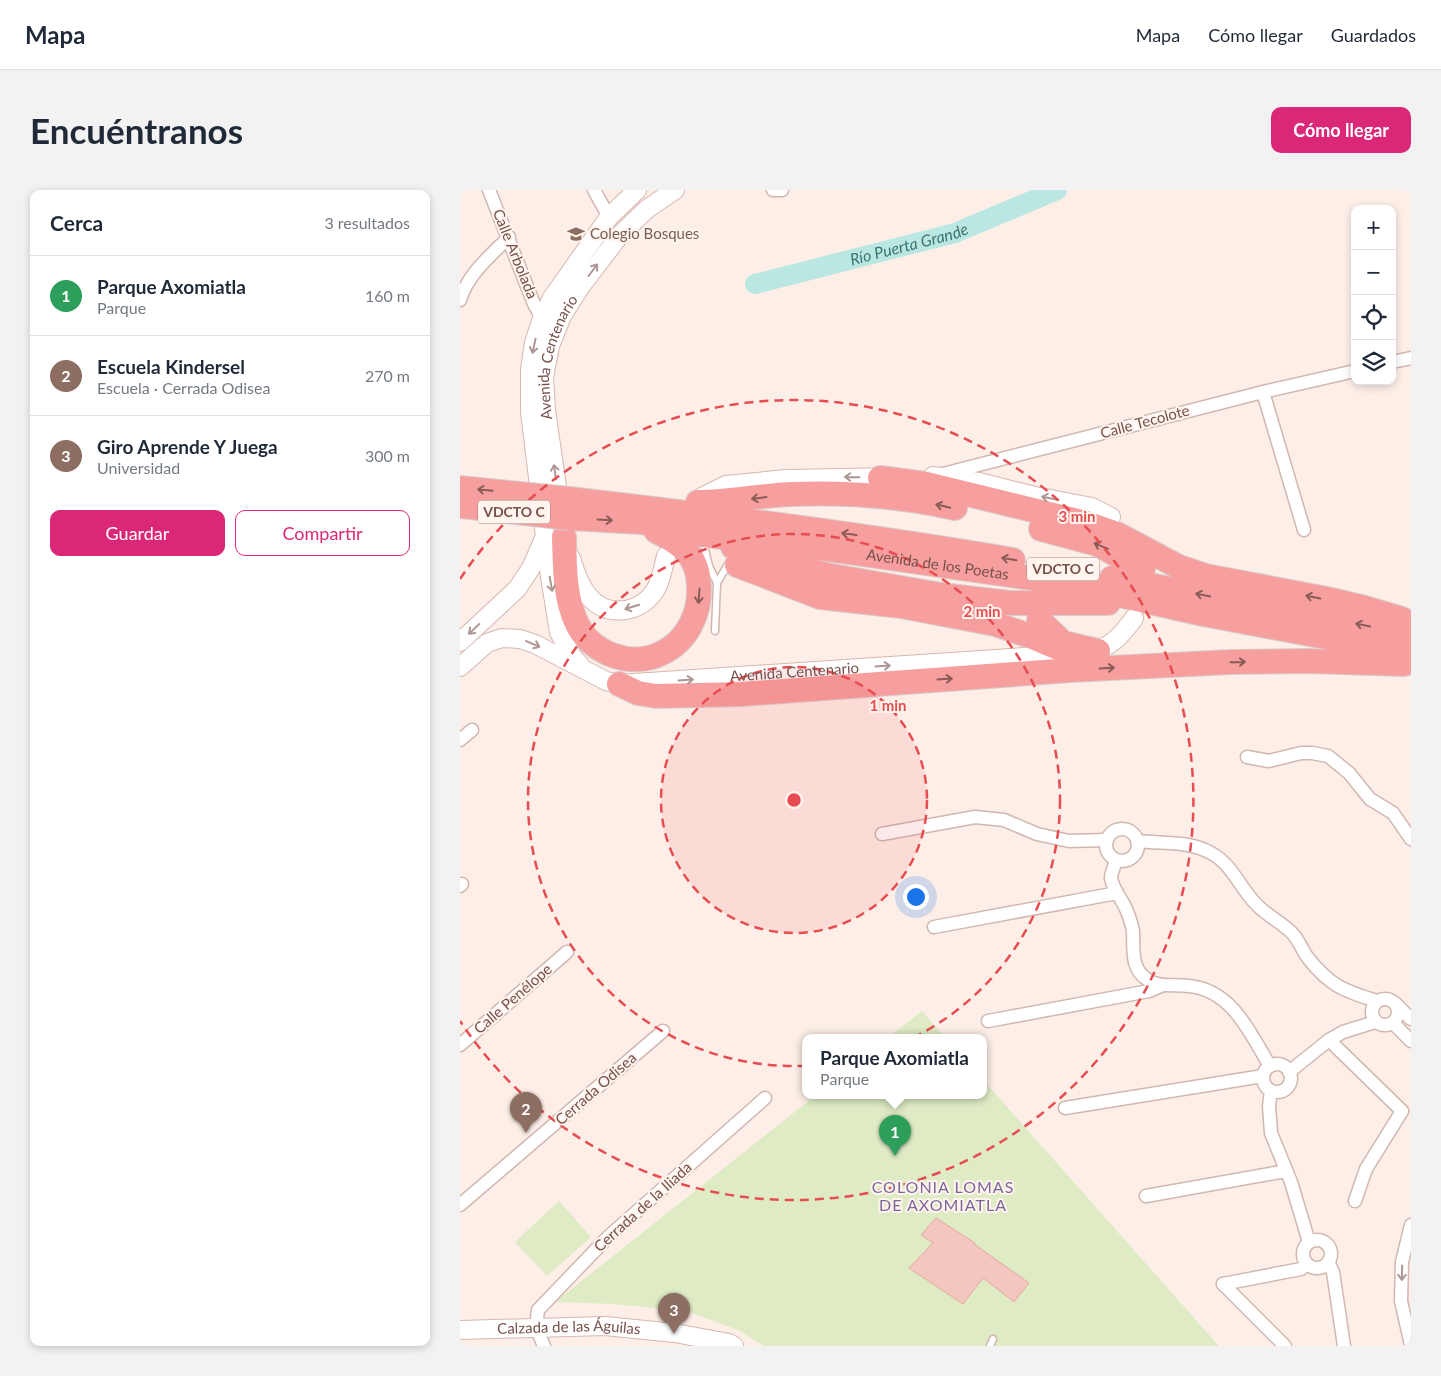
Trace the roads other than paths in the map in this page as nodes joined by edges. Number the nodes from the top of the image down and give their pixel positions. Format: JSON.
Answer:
{"nodes":[{"id":1,"x":489,"y":190,"type":"edge"},
{"id":2,"x":594,"y":190,"type":"edge"},
{"id":3,"x":637,"y":190,"type":"edge"},
{"id":4,"x":675,"y":190,"type":"edge"},
{"id":5,"x":773,"y":190,"type":"edge"},
{"id":6,"x":782,"y":190,"type":"edge"},
{"id":7,"x":609,"y":217,"type":"junction"},
{"id":8,"x":509,"y":237,"type":"junction"},
{"id":9,"x":460,"y":300,"type":"edge"},
{"id":10,"x":542,"y":318,"type":"junction"},
{"id":11,"x":1411,"y":358,"type":"edge"},
{"id":12,"x":1396,"y":361,"type":"edge"},
{"id":13,"x":1351,"y":371,"type":"edge"},
{"id":14,"x":1263,"y":392,"type":"junction"},
{"id":15,"x":936,"y":476,"type":"junction"},
{"id":16,"x":880,"y":478,"type":"junction"},
{"id":17,"x":460,"y":488,"type":"edge"},
{"id":18,"x":702,"y":497,"type":"dead end"},
{"id":19,"x":614,"y":504,"type":"junction"},
{"id":20,"x":460,"y":506,"type":"edge"},
{"id":21,"x":1111,"y":517,"type":"dead end"},
{"id":22,"x":562,"y":522,"type":"junction"},
{"id":23,"x":642,"y":522,"type":"junction"},
{"id":24,"x":1304,"y":530,"type":"dead end"},
{"id":25,"x":700,"y":538,"type":"junction"},
{"id":26,"x":829,"y":553,"type":"junction"},
{"id":27,"x":666,"y":556,"type":"dead end"},
{"id":28,"x":747,"y":565,"type":"junction"},
{"id":29,"x":1142,"y":565,"type":"dead end"},
{"id":30,"x":926,"y":577,"type":"junction"},
{"id":31,"x":877,"y":578,"type":"junction"},
{"id":32,"x":717,"y":583,"type":"junction"},
{"id":33,"x":817,"y":592,"type":"junction"},
{"id":34,"x":860,"y":592,"type":"junction"},
{"id":35,"x":1008,"y":596,"type":"dead end"},
{"id":36,"x":1165,"y":611,"type":"junction"},
{"id":37,"x":1203,"y":614,"type":"junction"},
{"id":38,"x":1134,"y":618,"type":"dead end"},
{"id":39,"x":1039,"y":620,"type":"dead end"},
{"id":40,"x":1411,"y":622,"type":"edge"},
{"id":41,"x":715,"y":631,"type":"dead end"},
{"id":42,"x":1411,"y":634,"type":"edge"},
{"id":43,"x":460,"y":642,"type":"edge"},
{"id":44,"x":1098,"y":651,"type":"junction"},
{"id":45,"x":1411,"y":653,"type":"edge"},
{"id":46,"x":1069,"y":654,"type":"junction"},
{"id":47,"x":1411,"y":665,"type":"edge"},
{"id":48,"x":460,"y":667,"type":"edge"},
{"id":49,"x":585,"y":670,"type":"junction"},
{"id":50,"x":818,"y":676,"type":"junction"},
{"id":51,"x":619,"y":684,"type":"junction"},
{"id":52,"x":858,"y":686,"type":"junction"},
{"id":53,"x":756,"y":693,"type":"junction"},
{"id":54,"x":472,"y":730,"type":"dead end"},
{"id":55,"x":460,"y":740,"type":"edge"},
{"id":56,"x":1247,"y":757,"type":"dead end"},
{"id":57,"x":882,"y":834,"type":"dead end"},
{"id":58,"x":1411,"y":839,"type":"edge"},
{"id":59,"x":1107,"y":840,"type":"junction"},
{"id":60,"x":1137,"y":841,"type":"junction"},
{"id":61,"x":1116,"y":860,"type":"junction"},
{"id":62,"x":1117,"y":893,"type":"junction"},
{"id":63,"x":934,"y":927,"type":"dead end"},
{"id":64,"x":567,"y":952,"type":"dead end"},
{"id":65,"x":1163,"y":986,"type":"junction"},
{"id":66,"x":1377,"y":1001,"type":"junction"},
{"id":67,"x":1395,"y":1003,"type":"junction"},
{"id":68,"x":1411,"y":1019,"type":"edge"},
{"id":69,"x":988,"y":1021,"type":"dead end"},
{"id":70,"x":1375,"y":1022,"type":"junction"},
{"id":71,"x":1393,"y":1023,"type":"junction"},
{"id":72,"x":663,"y":1031,"type":"dead end"},
{"id":73,"x":1329,"y":1040,"type":"junction"},
{"id":74,"x":1411,"y":1041,"type":"edge"},
{"id":75,"x":460,"y":1045,"type":"edge"},
{"id":76,"x":1267,"y":1071,"type":"junction"},
{"id":77,"x":1289,"y":1072,"type":"junction"},
{"id":78,"x":1272,"y":1091,"type":"junction"},
{"id":79,"x":765,"y":1098,"type":"dead end"},
{"id":80,"x":1065,"y":1108,"type":"dead end"},
{"id":81,"x":1286,"y":1172,"type":"junction"},
{"id":82,"x":1146,"y":1196,"type":"dead end"},
{"id":83,"x":1355,"y":1201,"type":"dead end"},
{"id":84,"x":460,"y":1205,"type":"edge"},
{"id":85,"x":1411,"y":1225,"type":"edge"},
{"id":86,"x":1309,"y":1242,"type":"junction"},
{"id":87,"x":1328,"y":1262,"type":"junction"},
{"id":88,"x":1307,"y":1264,"type":"junction"},
{"id":89,"x":536,"y":1327,"type":"junction"},
{"id":90,"x":460,"y":1330,"type":"edge"},
{"id":91,"x":1411,"y":1345,"type":"edge"},
{"id":92,"x":544,"y":1346,"type":"edge"},
{"id":93,"x":734,"y":1346,"type":"edge"},
{"id":94,"x":1285,"y":1346,"type":"edge"},
{"id":95,"x":1344,"y":1346,"type":"edge"}],
"edges":[{"from":1,"to":8,"type":"street","name":"Calle Arbolada"},
{"from":2,"to":7,"type":"street"},
{"from":3,"to":7,"type":"main road","name":"Avenida Centenario"},
{"from":22,"to":4,"type":"main road","name":"Avenida Centenario","one_way":true},
{"from":5,"to":6,"type":"street"},
{"from":7,"to":10,"type":"main road","name":"Avenida Centenario"},
{"from":8,"to":9,"type":"street"},
{"from":8,"to":10,"type":"street","name":"Calle Arbolada"},
{"from":10,"to":22,"type":"main road","name":"Avenida Centenario","one_way":true},
{"from":11,"to":12,"type":"street"},
{"from":13,"to":14,"type":"street","name":"Calle Tecolote"},
{"from":14,"to":15,"type":"street","name":"Calle Tecolote"},
{"from":14,"to":24,"type":"street"},
{"from":15,"to":16,"type":"main road"},
{"from":21,"to":15,"type":"main road","one_way":true},
{"from":16,"to":18,"type":"main road","one_way":true},
{"from":40,"to":16,"type":"highway","one_way":true},
{"from":22,"to":17,"type":"highway","name":"Avenida de los Poetas","number":"VDCTO C","one_way":true,"bridge":true},
{"from":19,"to":22,"type":"highway","name":"Avenida de los Poetas","number":"VDCTO C"},
{"from":29,"to":19,"type":"highway","one_way":true},
{"from":42,"to":19,"type":"highway","name":"Avenida de los Poetas","number":"VDCTO C","one_way":true},
{"from":20,"to":22,"type":"highway","name":"Avenida de los Poetas","number":"VDCTO C","bridge":true},
{"from":22,"to":23,"type":"highway","name":"Avenida de los Poetas","number":"VDCTO C","one_way":true},
{"from":23,"to":22,"type":"highway","one_way":true},
{"from":27,"to":22,"type":"main road","name":"Avenida Centenario","one_way":true},
{"from":22,"to":43,"type":"main road","one_way":true},
{"from":22,"to":49,"type":"main road","one_way":true},
{"from":23,"to":25,"type":"highway","name":"Avenida de los Poetas","number":"VDCTO C"},
{"from":25,"to":26,"type":"highway","name":"Avenida de los Poetas","number":"VDCTO C"},
{"from":25,"to":28,"type":"highway"},
{"from":25,"to":31,"type":"highway"},
{"from":25,"to":32,"type":"lane"},
{"from":26,"to":30,"type":"highway"},
{"from":26,"to":37,"type":"highway","name":"Avenida de los Poetas","number":"VDCTO C"},
{"from":28,"to":32,"type":"lane"},
{"from":28,"to":33,"type":"highway"},
{"from":28,"to":34,"type":"highway"},
{"from":30,"to":31,"type":"highway"},
{"from":30,"to":35,"type":"highway"},
{"from":31,"to":36,"type":"highway"},
{"from":32,"to":41,"type":"lane"},
{"from":33,"to":34,"type":"highway"},
{"from":33,"to":46,"type":"highway"},
{"from":34,"to":36,"type":"highway"},
{"from":36,"to":37,"type":"highway"},
{"from":37,"to":45,"type":"highway","name":"Avenida de los Poetas","number":"VDCTO C"},
{"from":38,"to":44,"type":"main road","name":"Avenida Centenario"},
{"from":39,"to":44,"type":"highway"},
{"from":44,"to":46,"type":"main road","name":"Avenida Centenario"},
{"from":50,"to":46,"type":"main road","name":"Avenida Centenario","one_way":true},
{"from":52,"to":47,"type":"highway","one_way":true},
{"from":48,"to":49,"type":"main road","name":"Avenida Centenario","one_way":true},
{"from":49,"to":51,"type":"main road","name":"Avenida Centenario"},
{"from":51,"to":50,"type":"main road","name":"Avenida Centenario","one_way":true},
{"from":50,"to":52,"type":"highway"},
{"from":50,"to":53,"type":"highway"},
{"from":51,"to":53,"type":"highway"},
{"from":52,"to":53,"type":"highway"},
{"from":54,"to":55,"type":"street"},
{"from":56,"to":58,"type":"street"},
{"from":57,"to":59,"type":"street"},
{"from":59,"to":60,"type":"street"},
{"from":59,"to":61,"type":"street"},
{"from":60,"to":61,"type":"street"},
{"from":60,"to":66,"type":"street"},
{"from":61,"to":62,"type":"street"},
{"from":62,"to":63,"type":"street"},
{"from":62,"to":65,"type":"street"},
{"from":64,"to":75,"type":"street","name":"Calle Penélope"},
{"from":65,"to":69,"type":"street"},
{"from":65,"to":76,"type":"street"},
{"from":66,"to":67,"type":"street"},
{"from":66,"to":70,"type":"street"},
{"from":67,"to":68,"type":"street"},
{"from":67,"to":71,"type":"street"},
{"from":70,"to":71,"type":"street"},
{"from":70,"to":73,"type":"street"},
{"from":71,"to":74,"type":"street"},
{"from":72,"to":84,"type":"street","name":"Cerrada Odisea"},
{"from":73,"to":77,"type":"street"},
{"from":73,"to":83,"type":"street"},
{"from":76,"to":77,"type":"street"},
{"from":76,"to":78,"type":"street"},
{"from":76,"to":80,"type":"street"},
{"from":77,"to":78,"type":"street"},
{"from":78,"to":81,"type":"street"},
{"from":79,"to":89,"type":"street","name":"Cerrada de la Iliada"},
{"from":81,"to":82,"type":"street"},
{"from":81,"to":86,"type":"street"},
{"from":85,"to":91,"type":"street","one_way":true},
{"from":86,"to":87,"type":"street"},
{"from":86,"to":88,"type":"street"},
{"from":87,"to":88,"type":"street"},
{"from":87,"to":95,"type":"street"},
{"from":88,"to":94,"type":"street"},
{"from":89,"to":90,"type":"main road","name":"Calzada de las Águilas"},
{"from":89,"to":92,"type":"street"},
{"from":89,"to":93,"type":"main road","name":"Calzada de las Águilas"}]}
